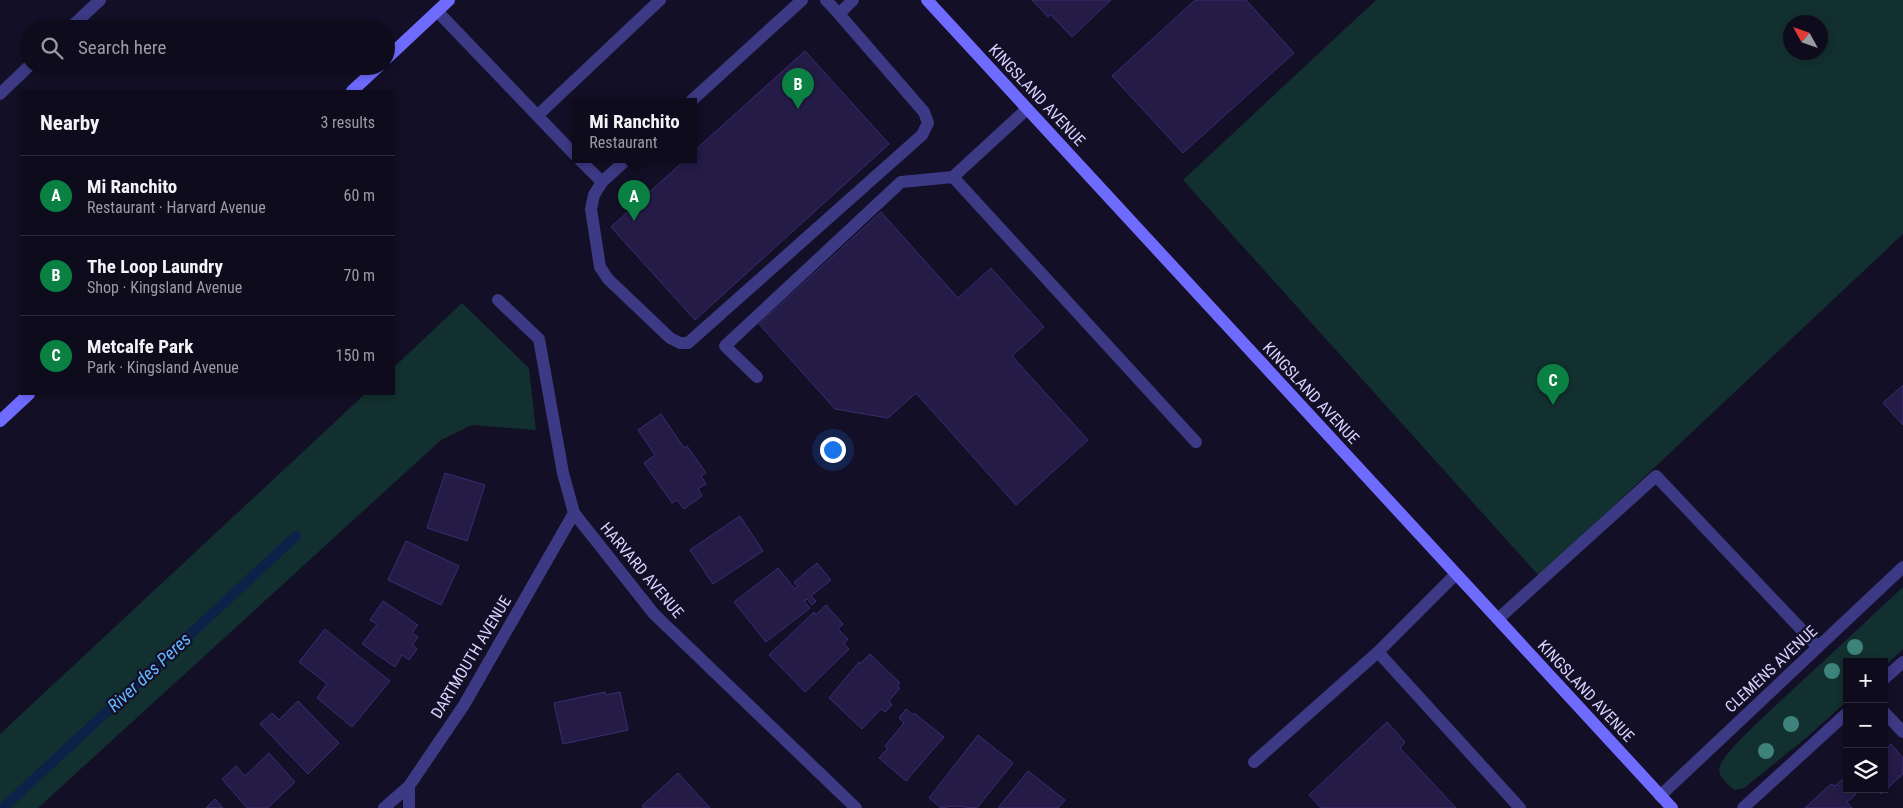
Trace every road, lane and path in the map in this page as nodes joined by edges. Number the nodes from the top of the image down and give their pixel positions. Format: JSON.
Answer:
{"nodes":[{"id":1,"x":100,"y":0,"type":"edge"},
{"id":2,"x":449,"y":0,"type":"edge"},
{"id":3,"x":660,"y":0,"type":"edge"},
{"id":4,"x":802,"y":0,"type":"edge"},
{"id":5,"x":826,"y":0,"type":"edge"},
{"id":6,"x":854,"y":0,"type":"edge"},
{"id":7,"x":927,"y":0,"type":"edge"},
{"id":8,"x":437,"y":11,"type":"junction"},
{"id":9,"x":838,"y":14,"type":"junction"},
{"id":10,"x":79,"y":20,"type":"edge"},
{"id":11,"x":395,"y":51,"type":"edge"},
{"id":12,"x":20,"y":75,"type":"edge"},
{"id":13,"x":369,"y":75,"type":"edge"},
{"id":14,"x":353,"y":90,"type":"edge"},
{"id":15,"x":0,"y":94,"type":"edge"},
{"id":16,"x":694,"y":98,"type":"edge"},
{"id":17,"x":1027,"y":109,"type":"junction"},
{"id":18,"x":538,"y":115,"type":"junction"},
{"id":19,"x":572,"y":151,"type":"edge"},
{"id":20,"x":583,"y":163,"type":"edge"},
{"id":21,"x":623,"y":163,"type":"edge"},
{"id":22,"x":953,"y":177,"type":"junction"},
{"id":23,"x":602,"y":182,"type":"junction"},
{"id":24,"x":498,"y":300,"type":"dead end"},
{"id":25,"x":757,"y":377,"type":"dead end"},
{"id":26,"x":28,"y":395,"type":"edge"},
{"id":27,"x":0,"y":421,"type":"edge"},
{"id":28,"x":1196,"y":442,"type":"dead end"},
{"id":29,"x":574,"y":513,"type":"junction"},
{"id":30,"x":1903,"y":567,"type":"edge"},
{"id":31,"x":1456,"y":574,"type":"junction"},
{"id":32,"x":1498,"y":619,"type":"junction"},
{"id":33,"x":1818,"y":647,"type":"junction"},
{"id":34,"x":1378,"y":652,"type":"junction"},
{"id":35,"x":1903,"y":662,"type":"edge"},
{"id":36,"x":1888,"y":675,"type":"edge"},
{"id":37,"x":1888,"y":716,"type":"edge"},
{"id":38,"x":1843,"y":717,"type":"edge"},
{"id":39,"x":1903,"y":732,"type":"edge"},
{"id":40,"x":1254,"y":762,"type":"dead end"},
{"id":41,"x":409,"y":786,"type":"junction"},
{"id":42,"x":1660,"y":796,"type":"junction"},
{"id":43,"x":384,"y":808,"type":"edge"},
{"id":44,"x":409,"y":808,"type":"edge"},
{"id":45,"x":856,"y":808,"type":"edge"},
{"id":46,"x":1520,"y":808,"type":"edge"},
{"id":47,"x":1672,"y":808,"type":"edge"},
{"id":48,"x":1743,"y":808,"type":"edge"}],
"edges":[{"from":1,"to":10,"type":"street"},
{"from":2,"to":8,"type":"street"},
{"from":3,"to":18,"type":"street"},
{"from":4,"to":16,"type":"street"},
{"from":5,"to":9,"type":"street"},
{"from":6,"to":9,"type":"street"},
{"from":7,"to":17,"type":"street","name":"KINGSLAND AVENUE"},
{"from":8,"to":11,"type":"street"},
{"from":8,"to":18,"type":"street"},
{"from":9,"to":23,"type":"street"},
{"from":12,"to":15,"type":"street"},
{"from":13,"to":14,"type":"street"},
{"from":17,"to":22,"type":"street"},
{"from":17,"to":31,"type":"street","name":"KINGSLAND AVENUE"},
{"from":18,"to":19,"type":"street"},
{"from":20,"to":23,"type":"street"},
{"from":21,"to":23,"type":"street"},
{"from":22,"to":25,"type":"street"},
{"from":22,"to":28,"type":"street"},
{"from":24,"to":29,"type":"street","name":"HARVARD AVENUE"},
{"from":26,"to":27,"type":"street"},
{"from":29,"to":41,"type":"street","name":"DARTMOUTH AVENUE"},
{"from":29,"to":45,"type":"street","name":"HARVARD AVENUE"},
{"from":30,"to":33,"type":"street","name":"CLEMENS AVENUE"},
{"from":31,"to":32,"type":"street","name":"KINGSLAND AVENUE"},
{"from":31,"to":34,"type":"street"},
{"from":32,"to":33,"type":"street"},
{"from":32,"to":42,"type":"street","name":"KINGSLAND AVENUE"},
{"from":33,"to":42,"type":"street","name":"CLEMENS AVENUE"},
{"from":34,"to":40,"type":"street"},
{"from":34,"to":46,"type":"street"},
{"from":35,"to":36,"type":"street"},
{"from":37,"to":39,"type":"street"},
{"from":38,"to":48,"type":"street"},
{"from":41,"to":43,"type":"street","name":"DARTMOUTH AVENUE"},
{"from":41,"to":44,"type":"street"},
{"from":42,"to":47,"type":"street","name":"KINGSLAND AVENUE"}]}
